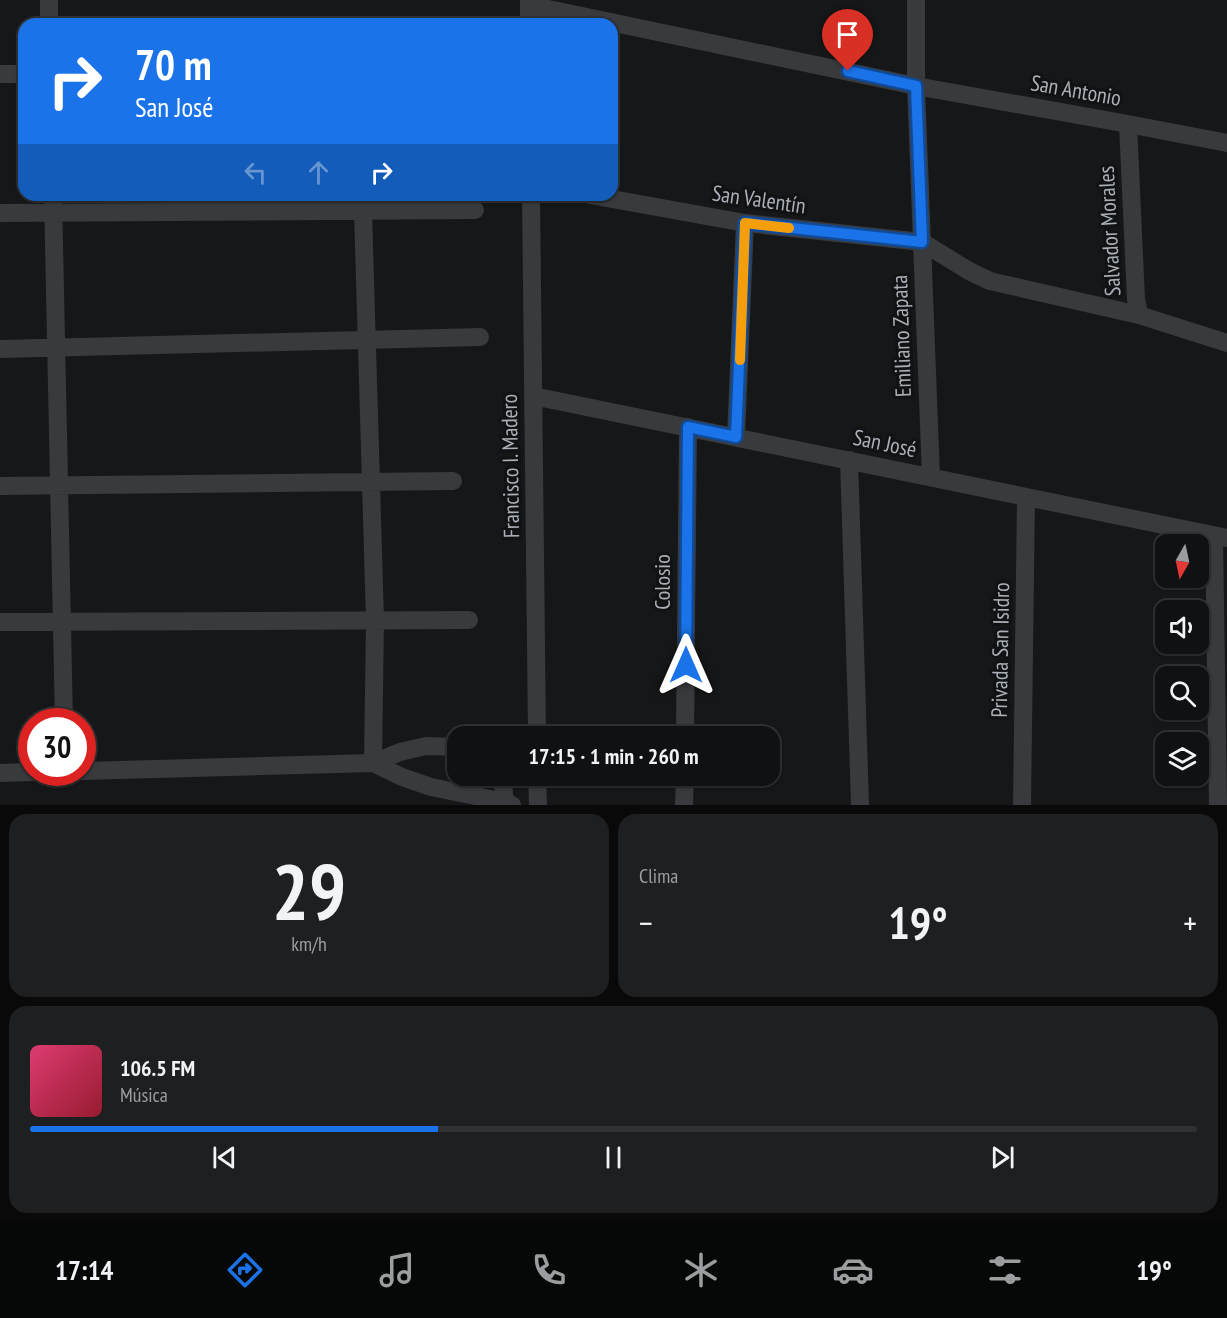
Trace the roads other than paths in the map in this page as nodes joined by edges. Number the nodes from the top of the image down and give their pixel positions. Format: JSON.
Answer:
{"nodes":[{"id":1,"x":49,"y":0,"type":"edge"},
{"id":2,"x":916,"y":0,"type":"edge"},
{"id":3,"x":529,"y":2,"type":"edge"},
{"id":4,"x":49,"y":18,"type":"edge"},
{"id":5,"x":529,"y":18,"type":"edge"},
{"id":6,"x":603,"y":18,"type":"edge"},
{"id":7,"x":618,"y":21,"type":"edge"},
{"id":8,"x":0,"y":74,"type":"edge"},
{"id":9,"x":18,"y":74,"type":"edge"},
{"id":10,"x":916,"y":86,"type":"junction"},
{"id":11,"x":1128,"y":123,"type":"junction"},
{"id":12,"x":1227,"y":143,"type":"edge"},
{"id":13,"x":618,"y":200,"type":"edge"},
{"id":14,"x":531,"y":201,"type":"edge"},
{"id":15,"x":53,"y":204,"type":"edge"},
{"id":16,"x":475,"y":210,"type":"dead end"},
{"id":17,"x":363,"y":211,"type":"junction"},
{"id":18,"x":0,"y":213,"type":"edge"},
{"id":19,"x":745,"y":223,"type":"junction"},
{"id":20,"x":922,"y":242,"type":"junction"},
{"id":21,"x":1139,"y":315,"type":"junction"},
{"id":22,"x":480,"y":337,"type":"dead end"},
{"id":23,"x":367,"y":340,"type":"junction"},
{"id":24,"x":1227,"y":343,"type":"edge"},
{"id":25,"x":56,"y":347,"type":"junction"},
{"id":26,"x":0,"y":349,"type":"edge"},
{"id":27,"x":533,"y":396,"type":"junction"},
{"id":28,"x":688,"y":427,"type":"junction"},
{"id":29,"x":736,"y":437,"type":"junction"},
{"id":30,"x":849,"y":460,"type":"junction"},
{"id":31,"x":931,"y":477,"type":"junction"},
{"id":32,"x":371,"y":481,"type":"junction"},
{"id":33,"x":453,"y":481,"type":"dead end"},
{"id":34,"x":59,"y":485,"type":"junction"},
{"id":35,"x":0,"y":486,"type":"edge"},
{"id":36,"x":1026,"y":496,"type":"junction"},
{"id":37,"x":1220,"y":536,"type":"edge"},
{"id":38,"x":469,"y":620,"type":"dead end"},
{"id":39,"x":375,"y":621,"type":"junction"},
{"id":40,"x":0,"y":622,"type":"edge"},
{"id":41,"x":62,"y":622,"type":"junction"},
{"id":42,"x":64,"y":708,"type":"edge"},
{"id":43,"x":537,"y":726,"type":"edge"},
{"id":44,"x":685,"y":726,"type":"edge"},
{"id":45,"x":447,"y":747,"type":"edge"},
{"id":46,"x":373,"y":763,"type":"junction"},
{"id":47,"x":96,"y":771,"type":"edge"},
{"id":48,"x":18,"y":772,"type":"edge"},
{"id":49,"x":0,"y":773,"type":"edge"},
{"id":50,"x":504,"y":786,"type":"edge"},
{"id":51,"x":537,"y":786,"type":"edge"},
{"id":52,"x":685,"y":786,"type":"edge"},
{"id":53,"x":508,"y":803,"type":"edge"},
{"id":54,"x":538,"y":805,"type":"edge"},
{"id":55,"x":684,"y":805,"type":"edge"},
{"id":56,"x":860,"y":805,"type":"edge"},
{"id":57,"x":1022,"y":805,"type":"edge"},
{"id":58,"x":1218,"y":805,"type":"edge"}],
"edges":[{"from":1,"to":4,"type":"street"},
{"from":2,"to":10,"type":"street"},
{"from":3,"to":5,"type":"street"},
{"from":3,"to":6,"type":"street","name":"San Antonio"},
{"from":7,"to":10,"type":"street","name":"San Antonio"},
{"from":8,"to":9,"type":"street"},
{"from":10,"to":11,"type":"street","name":"San Antonio"},
{"from":10,"to":20,"type":"street","name":"Emiliano Zapata"},
{"from":11,"to":12,"type":"street","name":"San Antonio"},
{"from":11,"to":21,"type":"street","name":"Salvador Morales"},
{"from":13,"to":19,"type":"street","name":"San Valentín"},
{"from":14,"to":27,"type":"street","name":"Francisco I. Madero"},
{"from":15,"to":17,"type":"street"},
{"from":15,"to":18,"type":"street"},
{"from":15,"to":25,"type":"street"},
{"from":16,"to":17,"type":"street"},
{"from":17,"to":23,"type":"street"},
{"from":19,"to":20,"type":"street","name":"San Valentín"},
{"from":19,"to":29,"type":"street"},
{"from":20,"to":21,"type":"street"},
{"from":20,"to":31,"type":"street","name":"Emiliano Zapata"},
{"from":21,"to":24,"type":"street","name":"Salvador Morales"},
{"from":22,"to":23,"type":"street"},
{"from":23,"to":25,"type":"street"},
{"from":23,"to":32,"type":"street"},
{"from":25,"to":26,"type":"street"},
{"from":25,"to":34,"type":"street"},
{"from":27,"to":28,"type":"street","name":"San José"},
{"from":27,"to":43,"type":"street","name":"Francisco I. Madero"},
{"from":28,"to":29,"type":"street","name":"San José"},
{"from":28,"to":44,"type":"street","name":"Colosio"},
{"from":29,"to":30,"type":"street","name":"San José"},
{"from":30,"to":31,"type":"street","name":"San José"},
{"from":30,"to":56,"type":"street"},
{"from":31,"to":36,"type":"street","name":"San José"},
{"from":32,"to":33,"type":"street"},
{"from":32,"to":34,"type":"street"},
{"from":32,"to":39,"type":"street"},
{"from":34,"to":35,"type":"street"},
{"from":34,"to":41,"type":"street"},
{"from":36,"to":37,"type":"street","name":"San José"},
{"from":36,"to":57,"type":"street","name":"Privada San Isidro"},
{"from":37,"to":58,"type":"street"},
{"from":38,"to":39,"type":"street"},
{"from":39,"to":41,"type":"street"},
{"from":39,"to":46,"type":"street"},
{"from":40,"to":41,"type":"street"},
{"from":41,"to":42,"type":"street"},
{"from":45,"to":46,"type":"street"},
{"from":46,"to":47,"type":"street"},
{"from":46,"to":53,"type":"street"},
{"from":48,"to":49,"type":"street"},
{"from":50,"to":53,"type":"street"},
{"from":51,"to":54,"type":"street"},
{"from":52,"to":55,"type":"street"}]}
